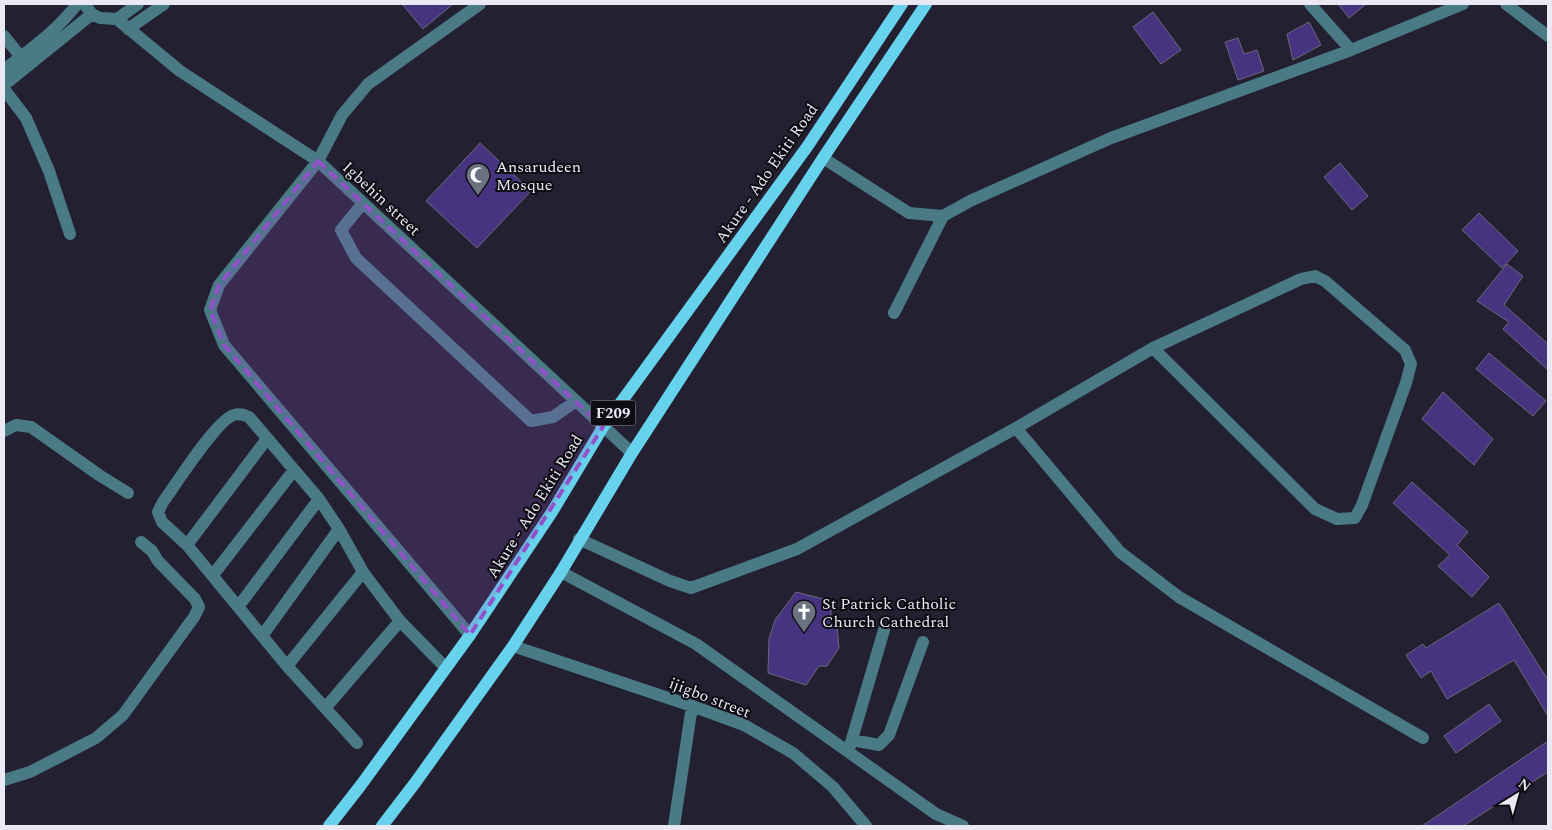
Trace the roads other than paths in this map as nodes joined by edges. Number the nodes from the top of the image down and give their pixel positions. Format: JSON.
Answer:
{"nodes":[{"id":1,"x":77,"y":4,"type":"edge"},
{"id":2,"x":138,"y":4,"type":"edge"},
{"id":3,"x":164,"y":4,"type":"edge"},
{"id":4,"x":480,"y":4,"type":"edge"},
{"id":5,"x":902,"y":4,"type":"edge"},
{"id":6,"x":926,"y":4,"type":"edge"},
{"id":7,"x":1310,"y":4,"type":"edge"},
{"id":8,"x":1463,"y":4,"type":"edge"},
{"id":9,"x":1506,"y":4,"type":"edge"},
{"id":10,"x":88,"y":9,"type":"edge"},
{"id":11,"x":117,"y":19,"type":"junction"},
{"id":12,"x":128,"y":29,"type":"junction"},
{"id":13,"x":4,"y":36,"type":"edge"},
{"id":14,"x":1548,"y":36,"type":"edge"},
{"id":15,"x":1351,"y":50,"type":"junction"},
{"id":16,"x":20,"y":57,"type":"junction"},
{"id":17,"x":4,"y":70,"type":"edge"},
{"id":18,"x":4,"y":85,"type":"edge"},
{"id":19,"x":4,"y":90,"type":"edge"},
{"id":20,"x":823,"y":158,"type":"junction"},
{"id":21,"x":318,"y":161,"type":"junction"},
{"id":22,"x":363,"y":203,"type":"junction"},
{"id":23,"x":943,"y":216,"type":"junction"},
{"id":24,"x":70,"y":234,"type":"dead end"},
{"id":25,"x":894,"y":313,"type":"dead end"},
{"id":26,"x":1154,"y":348,"type":"junction"},
{"id":27,"x":576,"y":401,"type":"junction"},
{"id":28,"x":603,"y":427,"type":"junction"},
{"id":29,"x":1016,"y":428,"type":"junction"},
{"id":30,"x":4,"y":432,"type":"edge"},
{"id":31,"x":266,"y":440,"type":"junction"},
{"id":32,"x":632,"y":453,"type":"junction"},
{"id":33,"x":294,"y":470,"type":"junction"},
{"id":34,"x":128,"y":493,"type":"dead end"},
{"id":35,"x":319,"y":499,"type":"junction"},
{"id":36,"x":339,"y":529,"type":"junction"},
{"id":37,"x":579,"y":539,"type":"junction"},
{"id":38,"x":141,"y":542,"type":"dead end"},
{"id":39,"x":187,"y":545,"type":"junction"},
{"id":40,"x":362,"y":572,"type":"junction"},
{"id":41,"x":561,"y":572,"type":"junction"},
{"id":42,"x":213,"y":575,"type":"junction"},
{"id":43,"x":238,"y":607,"type":"junction"},
{"id":44,"x":400,"y":621,"type":"junction"},
{"id":45,"x":884,"y":630,"type":"dead end"},
{"id":46,"x":470,"y":635,"type":"junction"},
{"id":47,"x":262,"y":636,"type":"junction"},
{"id":48,"x":923,"y":642,"type":"dead end"},
{"id":49,"x":514,"y":646,"type":"junction"},
{"id":50,"x":287,"y":666,"type":"junction"},
{"id":51,"x":446,"y":668,"type":"junction"},
{"id":52,"x":692,"y":706,"type":"junction"},
{"id":53,"x":326,"y":707,"type":"junction"},
{"id":54,"x":1423,"y":738,"type":"dead end"},
{"id":55,"x":852,"y":740,"type":"junction"},
{"id":56,"x":357,"y":743,"type":"dead end"},
{"id":57,"x":848,"y":753,"type":"junction"},
{"id":58,"x":4,"y":780,"type":"edge"},
{"id":59,"x":329,"y":826,"type":"edge"},
{"id":60,"x":382,"y":826,"type":"edge"},
{"id":61,"x":674,"y":826,"type":"edge"},
{"id":62,"x":866,"y":826,"type":"edge"},
{"id":63,"x":963,"y":826,"type":"edge"}],
"edges":[{"from":1,"to":16,"type":"street"},
{"from":2,"to":11,"type":"street"},
{"from":3,"to":12,"type":"street"},
{"from":4,"to":21,"type":"street"},
{"from":5,"to":28,"type":"main road","name":"Akure - Ado Ekiti Road","number":"F209"},
{"from":6,"to":20,"type":"main road","number":"F209"},
{"from":7,"to":15,"type":"street"},
{"from":8,"to":15,"type":"street"},
{"from":9,"to":14,"type":"street"},
{"from":10,"to":11,"type":"street"},
{"from":10,"to":18,"type":"street"},
{"from":11,"to":12,"type":"street","name":"Igbehin street"},
{"from":12,"to":21,"type":"street","name":"Igbehin street"},
{"from":13,"to":16,"type":"street"},
{"from":15,"to":23,"type":"street"},
{"from":16,"to":17,"type":"street"},
{"from":19,"to":24,"type":"street"},
{"from":20,"to":23,"type":"street"},
{"from":20,"to":32,"type":"main road","number":"F209"},
{"from":21,"to":22,"type":"street","name":"Igbehin street"},
{"from":21,"to":46,"type":"street"},
{"from":22,"to":27,"type":"street","name":"Igbehin street"},
{"from":22,"to":27,"type":"street"},
{"from":23,"to":25,"type":"street"},
{"from":26,"to":26,"type":"street"},
{"from":26,"to":29,"type":"street"},
{"from":27,"to":28,"type":"street","name":"Igbehin street"},
{"from":28,"to":32,"type":"street","name":"Igbehin street"},
{"from":28,"to":46,"type":"main road","name":"Akure - Ado Ekiti Road","number":"F209"},
{"from":29,"to":37,"type":"street"},
{"from":29,"to":54,"type":"street"},
{"from":30,"to":34,"type":"street"},
{"from":31,"to":33,"type":"street"},
{"from":31,"to":39,"type":"street"},
{"from":31,"to":39,"type":"street"},
{"from":32,"to":37,"type":"main road","number":"F209"},
{"from":33,"to":35,"type":"street"},
{"from":33,"to":42,"type":"street"},
{"from":35,"to":36,"type":"street"},
{"from":35,"to":43,"type":"street"},
{"from":36,"to":40,"type":"street"},
{"from":36,"to":47,"type":"street"},
{"from":37,"to":41,"type":"main road","number":"F209"},
{"from":38,"to":58,"type":"street"},
{"from":39,"to":42,"type":"street"},
{"from":40,"to":44,"type":"street"},
{"from":40,"to":50,"type":"street"},
{"from":41,"to":49,"type":"main road","number":"F209"},
{"from":41,"to":57,"type":"street"},
{"from":42,"to":43,"type":"street"},
{"from":43,"to":47,"type":"street"},
{"from":44,"to":51,"type":"street"},
{"from":44,"to":53,"type":"street"},
{"from":45,"to":55,"type":"street"},
{"from":46,"to":51,"type":"main road","name":"Akure - Ado Ekiti Road","number":"F209"},
{"from":47,"to":50,"type":"street"},
{"from":48,"to":55,"type":"street"},
{"from":49,"to":52,"type":"street","name":"ijigbo street"},
{"from":49,"to":60,"type":"main road","number":"F209"},
{"from":50,"to":53,"type":"street"},
{"from":51,"to":59,"type":"main road","name":"Akure - Ado Ekiti Road","number":"F209"},
{"from":52,"to":61,"type":"street"},
{"from":52,"to":62,"type":"street","name":"ijigbo street"},
{"from":53,"to":56,"type":"street"},
{"from":55,"to":57,"type":"street"},
{"from":57,"to":63,"type":"street"}]}
